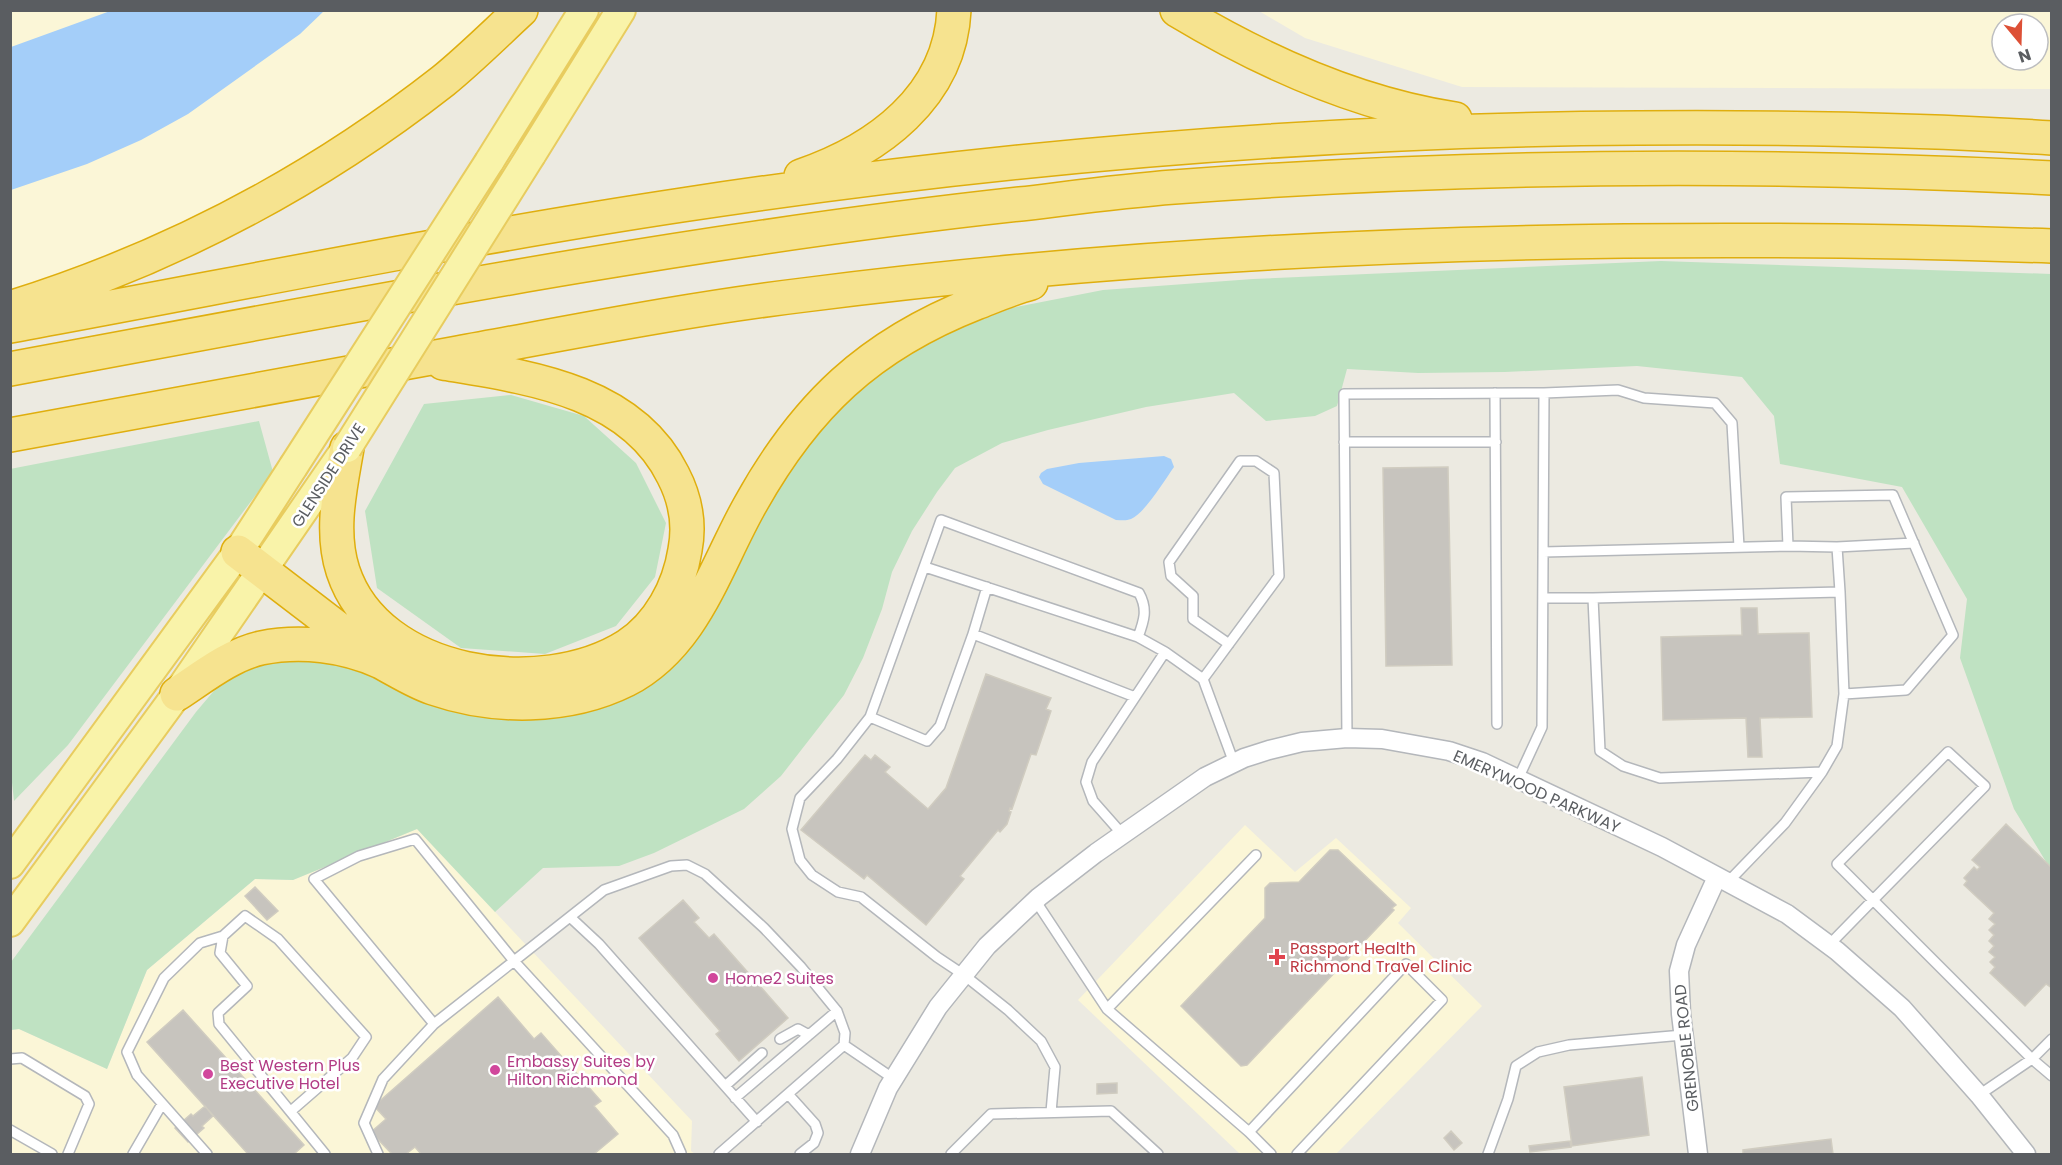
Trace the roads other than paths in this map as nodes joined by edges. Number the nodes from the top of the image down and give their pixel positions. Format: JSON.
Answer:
{"nodes":[{"id":1,"x":521,"y":10,"type":"edge"},
{"id":2,"x":584,"y":10,"type":"edge"},
{"id":3,"x":621,"y":10,"type":"edge"},
{"id":4,"x":954,"y":10,"type":"edge"},
{"id":5,"x":1177,"y":10,"type":"edge"},
{"id":6,"x":1519,"y":129,"type":"junction"},
{"id":7,"x":2052,"y":138,"type":"edge"},
{"id":8,"x":2052,"y":178,"type":"edge"},
{"id":9,"x":683,"y":205,"type":"junction"},
{"id":10,"x":2052,"y":246,"type":"edge"},
{"id":11,"x":1111,"y":263,"type":"junction"},
{"id":12,"x":10,"y":308,"type":"edge"},
{"id":13,"x":10,"y":326,"type":"edge"},
{"id":14,"x":421,"y":360,"type":"junction"},
{"id":15,"x":10,"y":369,"type":"edge"},
{"id":16,"x":1495,"y":393,"type":"junction"},
{"id":17,"x":1544,"y":393,"type":"junction"},
{"id":18,"x":10,"y":435,"type":"edge"},
{"id":19,"x":1344,"y":442,"type":"junction"},
{"id":20,"x":1496,"y":442,"type":"junction"},
{"id":21,"x":347,"y":448,"type":"junction"},
{"id":22,"x":1914,"y":543,"type":"junction"},
{"id":23,"x":1788,"y":546,"type":"junction"},
{"id":24,"x":1739,"y":547,"type":"junction"},
{"id":25,"x":1837,"y":547,"type":"junction"},
{"id":26,"x":1543,"y":552,"type":"junction"},
{"id":27,"x":251,"y":562,"type":"junction"},
{"id":28,"x":925,"y":567,"type":"junction"},
{"id":29,"x":987,"y":587,"type":"junction"},
{"id":30,"x":1840,"y":592,"type":"junction"},
{"id":31,"x":1543,"y":598,"type":"junction"},
{"id":32,"x":1593,"y":598,"type":"junction"},
{"id":33,"x":973,"y":634,"type":"junction"},
{"id":34,"x":1138,"y":637,"type":"junction"},
{"id":35,"x":1229,"y":644,"type":"junction"},
{"id":36,"x":1165,"y":652,"type":"junction"},
{"id":37,"x":383,"y":663,"type":"junction"},
{"id":38,"x":1203,"y":679,"type":"junction"},
{"id":39,"x":177,"y":694,"type":"junction"},
{"id":40,"x":1844,"y":694,"type":"junction"},
{"id":41,"x":1135,"y":697,"type":"junction"},
{"id":42,"x":870,"y":717,"type":"junction"},
{"id":43,"x":1497,"y":724,"type":"dead end"},
{"id":44,"x":1347,"y":738,"type":"junction"},
{"id":45,"x":1234,"y":763,"type":"junction"},
{"id":46,"x":1822,"y":772,"type":"junction"},
{"id":47,"x":1518,"y":779,"type":"junction"},
{"id":48,"x":1123,"y":835,"type":"junction"},
{"id":49,"x":1256,"y":855,"type":"dead end"},
{"id":50,"x":10,"y":864,"type":"edge"},
{"id":51,"x":1723,"y":880,"type":"junction"},
{"id":52,"x":1035,"y":900,"type":"junction"},
{"id":53,"x":1873,"y":900,"type":"junction"},
{"id":54,"x":570,"y":917,"type":"junction"},
{"id":55,"x":10,"y":922,"type":"edge"},
{"id":56,"x":223,"y":936,"type":"junction"},
{"id":57,"x":1829,"y":945,"type":"junction"},
{"id":58,"x":514,"y":961,"type":"junction"},
{"id":59,"x":964,"y":975,"type":"junction"},
{"id":60,"x":1107,"y":1009,"type":"junction"},
{"id":61,"x":837,"y":1011,"type":"junction"},
{"id":62,"x":434,"y":1024,"type":"junction"},
{"id":63,"x":809,"y":1035,"type":"junction"},
{"id":64,"x":1683,"y":1035,"type":"junction"},
{"id":65,"x":780,"y":1039,"type":"dead end"},
{"id":66,"x":2052,"y":1039,"type":"edge"},
{"id":67,"x":844,"y":1045,"type":"junction"},
{"id":68,"x":762,"y":1053,"type":"dead end"},
{"id":69,"x":10,"y":1059,"type":"edge"},
{"id":70,"x":2032,"y":1059,"type":"junction"},
{"id":71,"x":2052,"y":1076,"type":"edge"},
{"id":72,"x":894,"y":1079,"type":"junction"},
{"id":73,"x":725,"y":1086,"type":"junction"},
{"id":74,"x":788,"y":1094,"type":"junction"},
{"id":75,"x":1979,"y":1095,"type":"junction"},
{"id":76,"x":735,"y":1098,"type":"junction"},
{"id":77,"x":162,"y":1104,"type":"junction"},
{"id":78,"x":291,"y":1111,"type":"junction"},
{"id":79,"x":1051,"y":1112,"type":"junction"},
{"id":80,"x":756,"y":1122,"type":"junction"},
{"id":81,"x":10,"y":1130,"type":"edge"},
{"id":82,"x":1250,"y":1132,"type":"junction"},
{"id":83,"x":137,"y":1153,"type":"edge"},
{"id":84,"x":682,"y":1154,"type":"edge"},
{"id":85,"x":52,"y":1155,"type":"edge"},
{"id":86,"x":68,"y":1155,"type":"edge"},
{"id":87,"x":207,"y":1155,"type":"edge"},
{"id":88,"x":325,"y":1155,"type":"edge"},
{"id":89,"x":378,"y":1155,"type":"edge"},
{"id":90,"x":670,"y":1155,"type":"edge"},
{"id":91,"x":719,"y":1155,"type":"edge"},
{"id":92,"x":800,"y":1155,"type":"edge"},
{"id":93,"x":860,"y":1155,"type":"edge"},
{"id":94,"x":951,"y":1155,"type":"edge"},
{"id":95,"x":1158,"y":1155,"type":"edge"},
{"id":96,"x":1271,"y":1155,"type":"edge"},
{"id":97,"x":1297,"y":1155,"type":"edge"},
{"id":98,"x":1488,"y":1155,"type":"edge"},
{"id":99,"x":1698,"y":1155,"type":"edge"},
{"id":100,"x":2026,"y":1155,"type":"edge"}],
"edges":[{"from":1,"to":12,"type":"highway"},
{"from":2,"to":27,"type":"main road","name":"GLENSIDE DRIVE","bridge":true},
{"from":3,"to":21,"type":"main road","name":"GLENSIDE DRIVE","bridge":true},
{"from":4,"to":9,"type":"highway"},
{"from":5,"to":6,"type":"highway"},
{"from":6,"to":7,"type":"highway"},
{"from":6,"to":9,"type":"highway"},
{"from":8,"to":15,"type":"highway"},
{"from":9,"to":13,"type":"highway"},
{"from":10,"to":11,"type":"highway"},
{"from":11,"to":14,"type":"highway"},
{"from":11,"to":37,"type":"highway"},
{"from":14,"to":18,"type":"highway"},
{"from":14,"to":21,"type":"highway"},
{"from":16,"to":17,"type":"lane"},
{"from":16,"to":19,"type":"lane"},
{"from":16,"to":20,"type":"lane"},
{"from":17,"to":24,"type":"lane"},
{"from":17,"to":26,"type":"lane"},
{"from":19,"to":20,"type":"lane"},
{"from":19,"to":44,"type":"lane"},
{"from":20,"to":43,"type":"lane"},
{"from":21,"to":27,"type":"main road","name":"GLENSIDE DRIVE"},
{"from":22,"to":23,"type":"lane"},
{"from":22,"to":25,"type":"lane"},
{"from":22,"to":40,"type":"lane"},
{"from":23,"to":24,"type":"lane"},
{"from":23,"to":25,"type":"lane"},
{"from":24,"to":26,"type":"lane"},
{"from":25,"to":30,"type":"lane"},
{"from":26,"to":31,"type":"lane"},
{"from":27,"to":37,"type":"highway"},
{"from":27,"to":39,"type":"main road","name":"GLENSIDE DRIVE"},
{"from":27,"to":50,"type":"main road","name":"GLENSIDE DRIVE"},
{"from":28,"to":29,"type":"lane"},
{"from":28,"to":34,"type":"lane"},
{"from":28,"to":42,"type":"lane"},
{"from":29,"to":33,"type":"lane"},
{"from":29,"to":34,"type":"lane"},
{"from":30,"to":32,"type":"lane"},
{"from":30,"to":40,"type":"lane"},
{"from":31,"to":32,"type":"lane"},
{"from":31,"to":47,"type":"lane"},
{"from":32,"to":46,"type":"lane"},
{"from":33,"to":41,"type":"lane"},
{"from":33,"to":42,"type":"lane"},
{"from":34,"to":36,"type":"lane"},
{"from":35,"to":35,"type":"lane"},
{"from":35,"to":38,"type":"lane"},
{"from":36,"to":38,"type":"lane"},
{"from":36,"to":41,"type":"lane"},
{"from":37,"to":39,"type":"highway"},
{"from":38,"to":45,"type":"lane"},
{"from":39,"to":55,"type":"main road","name":"GLENSIDE DRIVE"},
{"from":40,"to":46,"type":"lane"},
{"from":41,"to":48,"type":"lane"},
{"from":42,"to":59,"type":"lane"},
{"from":44,"to":45,"type":"street","name":"EMERYWOOD PARKWAY"},
{"from":44,"to":47,"type":"street","name":"EMERYWOOD PARKWAY"},
{"from":45,"to":48,"type":"street","name":"EMERYWOOD PARKWAY"},
{"from":46,"to":51,"type":"lane"},
{"from":47,"to":51,"type":"street","name":"EMERYWOOD PARKWAY"},
{"from":48,"to":52,"type":"street","name":"EMERYWOOD PARKWAY"},
{"from":49,"to":60,"type":"lane"},
{"from":51,"to":57,"type":"street","name":"EMERYWOOD PARKWAY"},
{"from":51,"to":64,"type":"street","name":"GRENOBLE ROAD"},
{"from":52,"to":59,"type":"street","name":"EMERYWOOD PARKWAY"},
{"from":52,"to":60,"type":"lane"},
{"from":53,"to":53,"type":"lane"},
{"from":53,"to":57,"type":"lane"},
{"from":53,"to":70,"type":"lane"},
{"from":54,"to":58,"type":"lane"},
{"from":54,"to":61,"type":"lane"},
{"from":54,"to":73,"type":"lane"},
{"from":56,"to":77,"type":"lane"},
{"from":56,"to":78,"type":"lane"},
{"from":56,"to":78,"type":"lane"},
{"from":57,"to":75,"type":"street","name":"EMERYWOOD PARKWAY"},
{"from":58,"to":62,"type":"lane"},
{"from":58,"to":62,"type":"lane"},
{"from":58,"to":84,"type":"lane"},
{"from":59,"to":72,"type":"street","name":"EMERYWOOD PARKWAY"},
{"from":59,"to":79,"type":"lane"},
{"from":60,"to":82,"type":"lane"},
{"from":61,"to":63,"type":"lane"},
{"from":61,"to":67,"type":"lane"},
{"from":62,"to":89,"type":"lane"},
{"from":63,"to":65,"type":"lane"},
{"from":63,"to":76,"type":"lane"},
{"from":64,"to":98,"type":"lane"},
{"from":64,"to":99,"type":"street","name":"GRENOBLE ROAD"},
{"from":66,"to":70,"type":"lane"},
{"from":67,"to":72,"type":"lane"},
{"from":67,"to":74,"type":"lane"},
{"from":68,"to":73,"type":"lane"},
{"from":69,"to":86,"type":"lane"},
{"from":70,"to":71,"type":"lane"},
{"from":70,"to":75,"type":"lane"},
{"from":72,"to":93,"type":"street","name":"EMERYWOOD PARKWAY"},
{"from":73,"to":76,"type":"lane"},
{"from":74,"to":80,"type":"lane"},
{"from":74,"to":92,"type":"lane"},
{"from":75,"to":100,"type":"street","name":"EMERYWOOD PARKWAY"},
{"from":76,"to":80,"type":"lane"},
{"from":77,"to":83,"type":"lane"},
{"from":77,"to":87,"type":"lane"},
{"from":78,"to":88,"type":"lane"},
{"from":79,"to":94,"type":"lane"},
{"from":79,"to":95,"type":"lane"},
{"from":80,"to":91,"type":"lane"},
{"from":81,"to":85,"type":"lane"},
{"from":82,"to":96,"type":"lane"},
{"from":82,"to":97,"type":"lane"},
{"from":84,"to":90,"type":"lane"}]}
